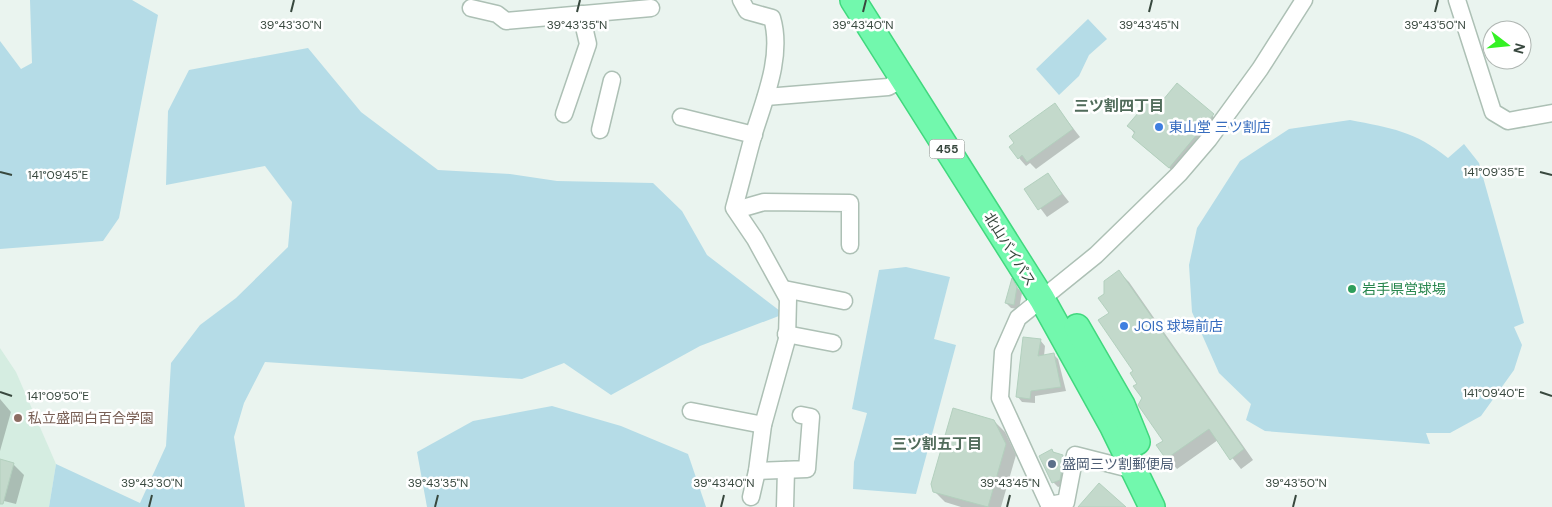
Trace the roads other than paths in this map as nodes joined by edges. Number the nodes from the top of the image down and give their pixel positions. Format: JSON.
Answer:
{"nodes":[{"id":1,"x":741,"y":0,"type":"edge"},
{"id":2,"x":853,"y":0,"type":"edge"},
{"id":3,"x":870,"y":0,"type":"edge"},
{"id":4,"x":1304,"y":0,"type":"edge"},
{"id":5,"x":1457,"y":0,"type":"edge"},
{"id":6,"x":471,"y":8,"type":"dead end"},
{"id":7,"x":651,"y":8,"type":"dead end"},
{"id":8,"x":581,"y":14,"type":"junction"},
{"id":9,"x":903,"y":79,"type":"junction"},
{"id":10,"x":612,"y":80,"type":"dead end"},
{"id":11,"x":766,"y":97,"type":"junction"},
{"id":12,"x":1552,"y":113,"type":"edge"},
{"id":13,"x":564,"y":114,"type":"dead end"},
{"id":14,"x":681,"y":117,"type":"dead end"},
{"id":15,"x":600,"y":130,"type":"dead end"},
{"id":16,"x":754,"y":135,"type":"junction"},
{"id":17,"x":736,"y":210,"type":"junction"},
{"id":18,"x":850,"y":245,"type":"dead end"},
{"id":19,"x":784,"y":288,"type":"junction"},
{"id":20,"x":1048,"y":294,"type":"junction"},
{"id":21,"x":844,"y":301,"type":"dead end"},
{"id":22,"x":786,"y":334,"type":"junction"},
{"id":23,"x":833,"y":343,"type":"dead end"},
{"id":24,"x":691,"y":411,"type":"dead end"},
{"id":25,"x":801,"y":415,"type":"dead end"},
{"id":26,"x":763,"y":425,"type":"junction"},
{"id":27,"x":786,"y":470,"type":"junction"},
{"id":28,"x":1134,"y":470,"type":"junction"},
{"id":29,"x":757,"y":471,"type":"junction"},
{"id":30,"x":751,"y":498,"type":"dead end"},
{"id":31,"x":1049,"y":506,"type":"edge"},
{"id":32,"x":785,"y":507,"type":"edge"},
{"id":33,"x":1152,"y":507,"type":"edge"},
{"id":34,"x":1163,"y":507,"type":"edge"}],
"edges":[{"from":1,"to":11,"type":"street"},
{"from":2,"to":9,"type":"highway","name":"北山バイパス","number":"455"},
{"from":3,"to":20,"type":"highway","name":"北山バイパス","number":"455"},
{"from":4,"to":20,"type":"street"},
{"from":5,"to":12,"type":"street"},
{"from":6,"to":8,"type":"street"},
{"from":7,"to":8,"type":"street"},
{"from":8,"to":13,"type":"street"},
{"from":9,"to":11,"type":"street"},
{"from":9,"to":20,"type":"highway","name":"北山バイパス","number":"455"},
{"from":10,"to":15,"type":"street"},
{"from":11,"to":16,"type":"street"},
{"from":14,"to":16,"type":"street"},
{"from":16,"to":17,"type":"street"},
{"from":17,"to":18,"type":"street"},
{"from":17,"to":19,"type":"street"},
{"from":19,"to":21,"type":"street"},
{"from":19,"to":22,"type":"street"},
{"from":20,"to":28,"type":"highway","name":"北山バイパス","number":"455"},
{"from":20,"to":31,"type":"street"},
{"from":20,"to":34,"type":"highway","name":"北山バイパス","number":"455"},
{"from":22,"to":23,"type":"street"},
{"from":22,"to":26,"type":"street"},
{"from":24,"to":26,"type":"street"},
{"from":25,"to":27,"type":"street"},
{"from":26,"to":29,"type":"street"},
{"from":27,"to":29,"type":"street"},
{"from":27,"to":32,"type":"street"},
{"from":28,"to":31,"type":"street"},
{"from":28,"to":33,"type":"highway","name":"北山バイパス","number":"455"},
{"from":29,"to":30,"type":"street"}]}
